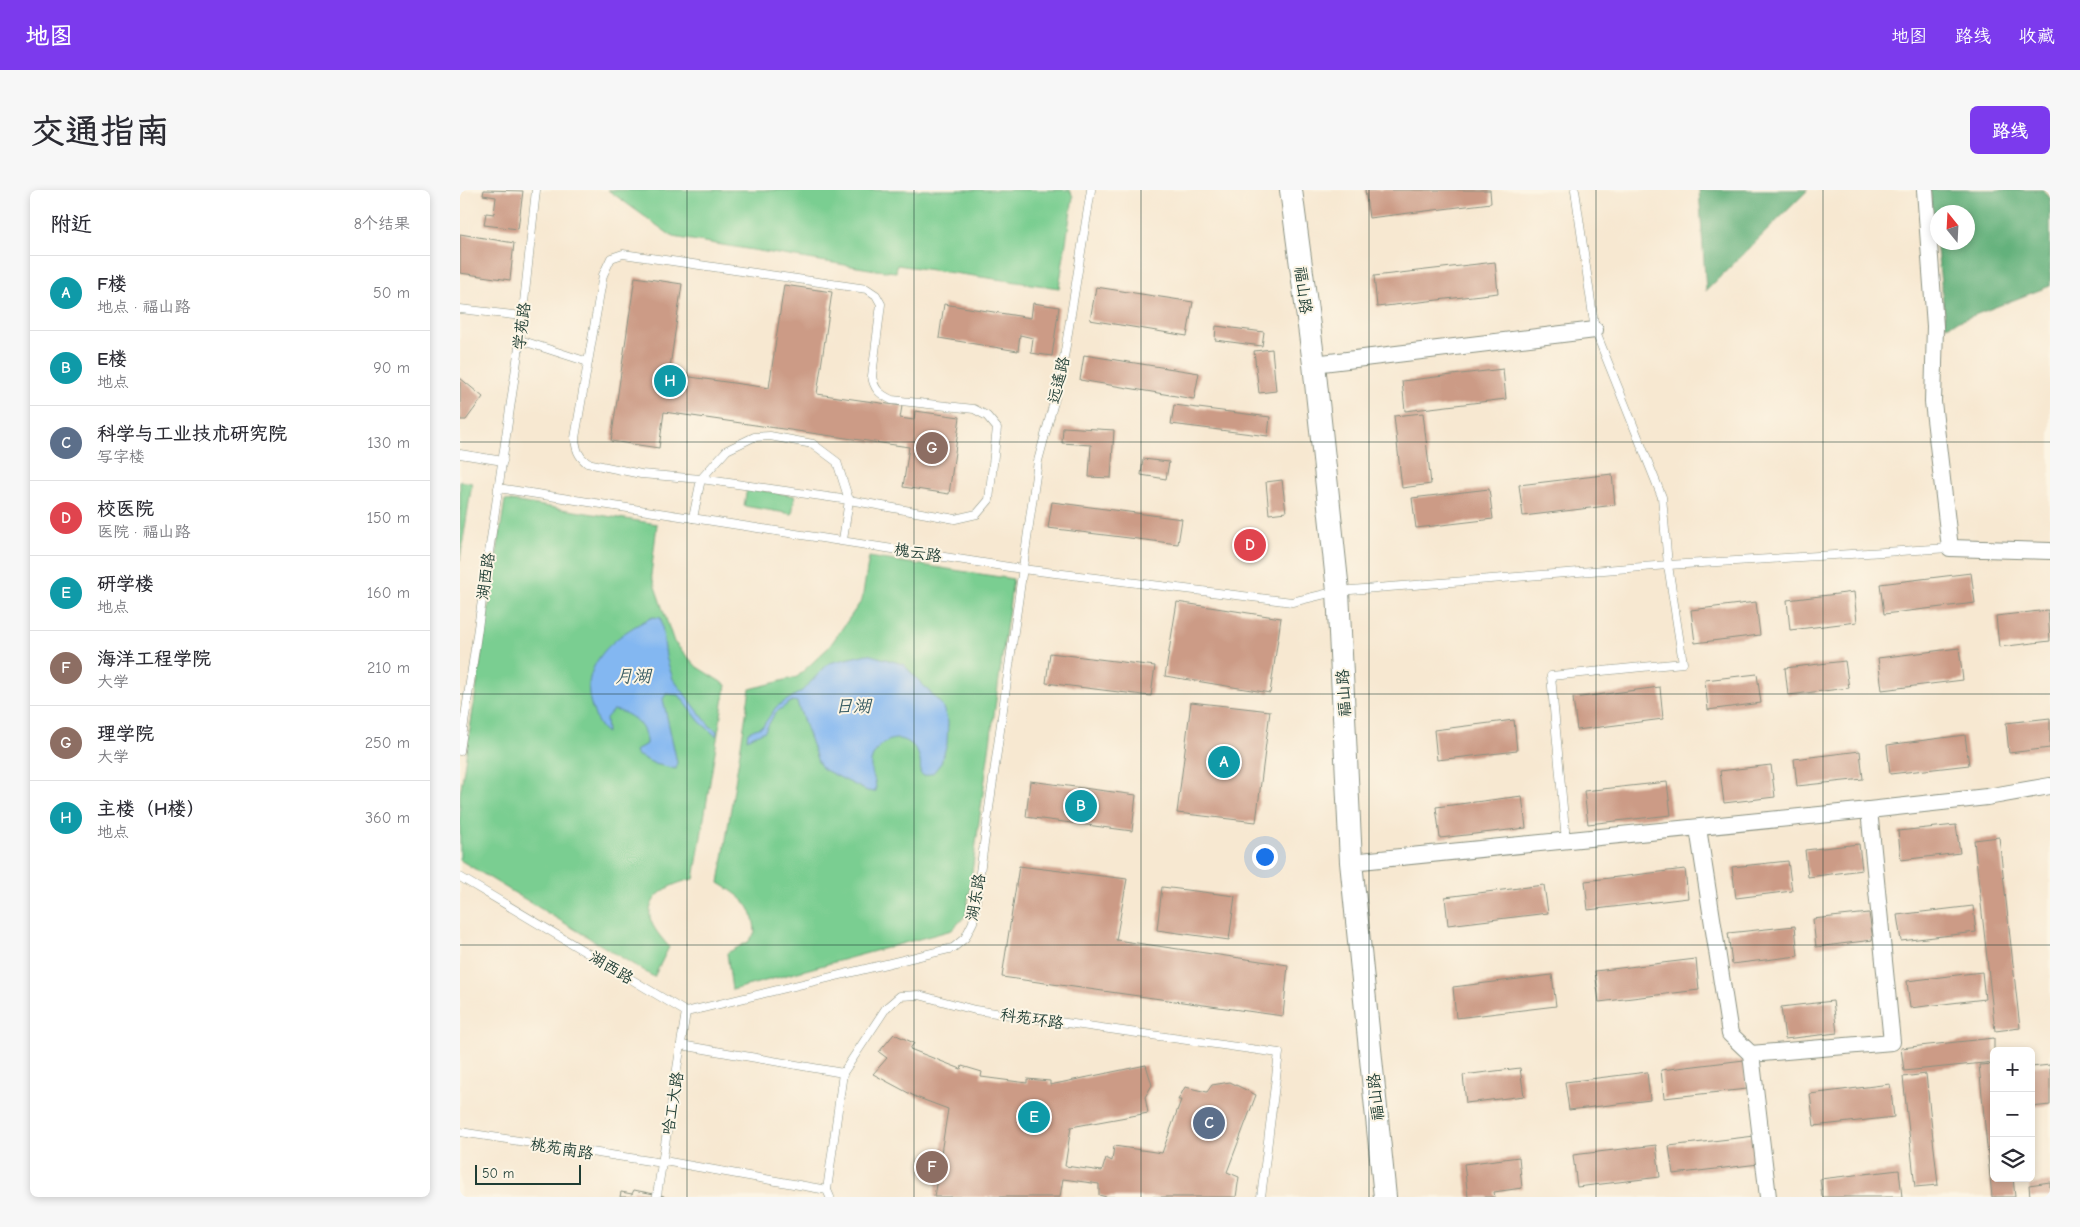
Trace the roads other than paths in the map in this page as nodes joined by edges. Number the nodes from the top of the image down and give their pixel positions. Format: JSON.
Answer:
{"nodes":[{"id":1,"x":536,"y":190,"type":"edge"},
{"id":2,"x":1091,"y":190,"type":"edge"},
{"id":3,"x":1291,"y":190,"type":"edge"},
{"id":4,"x":1576,"y":190,"type":"edge"},
{"id":5,"x":1925,"y":190,"type":"edge"},
{"id":6,"x":460,"y":309,"type":"edge"},
{"id":7,"x":522,"y":316,"type":"junction"},
{"id":8,"x":1595,"y":330,"type":"junction"},
{"id":9,"x":520,"y":340,"type":"junction"},
{"id":10,"x":588,"y":362,"type":"junction"},
{"id":11,"x":1314,"y":364,"type":"junction"},
{"id":12,"x":460,"y":454,"type":"edge"},
{"id":13,"x":503,"y":461,"type":"junction"},
{"id":14,"x":701,"y":479,"type":"junction"},
{"id":15,"x":498,"y":488,"type":"junction"},
{"id":16,"x":849,"y":500,"type":"junction"},
{"id":17,"x":694,"y":518,"type":"junction"},
{"id":18,"x":843,"y":540,"type":"junction"},
{"id":19,"x":1950,"y":548,"type":"junction"},
{"id":20,"x":2050,"y":551,"type":"edge"},
{"id":21,"x":1668,"y":565,"type":"junction"},
{"id":22,"x":1022,"y":569,"type":"junction"},
{"id":23,"x":1338,"y":591,"type":"junction"},
{"id":24,"x":460,"y":751,"type":"edge"},
{"id":25,"x":2050,"y":786,"type":"edge"},
{"id":26,"x":1869,"y":810,"type":"junction"},
{"id":27,"x":1698,"y":828,"type":"junction"},
{"id":28,"x":1566,"y":841,"type":"junction"},
{"id":29,"x":1351,"y":862,"type":"junction"},
{"id":30,"x":460,"y":876,"type":"edge"},
{"id":31,"x":686,"y":1012,"type":"junction"},
{"id":32,"x":681,"y":1045,"type":"junction"},
{"id":33,"x":1751,"y":1054,"type":"junction"},
{"id":34,"x":843,"y":1073,"type":"junction"},
{"id":35,"x":460,"y":1132,"type":"edge"},
{"id":36,"x":663,"y":1162,"type":"junction"},
{"id":37,"x":828,"y":1193,"type":"edge"},
{"id":38,"x":657,"y":1195,"type":"dead end"},
{"id":39,"x":1261,"y":1197,"type":"edge"},
{"id":40,"x":1385,"y":1197,"type":"edge"},
{"id":41,"x":1768,"y":1197,"type":"edge"}],
"edges":[{"from":1,"to":7,"type":"lane","name":"学苑路"},
{"from":2,"to":22,"type":"lane","name":"远遥路"},
{"from":3,"to":11,"type":"main road","name":"福山路"},
{"from":4,"to":8,"type":"lane"},
{"from":5,"to":19,"type":"street"},
{"from":6,"to":7,"type":"lane"},
{"from":7,"to":9,"type":"lane","name":"学苑路"},
{"from":8,"to":11,"type":"street"},
{"from":8,"to":21,"type":"lane"},
{"from":9,"to":10,"type":"lane"},
{"from":9,"to":13,"type":"lane","name":"学苑路"},
{"from":10,"to":14,"type":"lane"},
{"from":10,"to":16,"type":"lane"},
{"from":11,"to":23,"type":"main road","name":"福山路"},
{"from":12,"to":13,"type":"lane"},
{"from":13,"to":15,"type":"lane","name":"湖西路"},
{"from":14,"to":16,"type":"lane"},
{"from":14,"to":16,"type":"lane"},
{"from":14,"to":17,"type":"lane"},
{"from":15,"to":17,"type":"lane","name":"槐云路"},
{"from":15,"to":24,"type":"lane","name":"湖西路"},
{"from":16,"to":18,"type":"lane"},
{"from":17,"to":18,"type":"lane","name":"槐云路"},
{"from":18,"to":22,"type":"lane","name":"槐云路"},
{"from":19,"to":20,"type":"street"},
{"from":19,"to":21,"type":"lane","name":"槐云路"},
{"from":21,"to":23,"type":"lane","name":"槐云路"},
{"from":21,"to":28,"type":"lane"},
{"from":22,"to":23,"type":"lane","name":"槐云路"},
{"from":22,"to":31,"type":"lane","name":"湖东路"},
{"from":23,"to":29,"type":"main road","name":"福山路"},
{"from":25,"to":26,"type":"street"},
{"from":26,"to":27,"type":"street"},
{"from":26,"to":33,"type":"street"},
{"from":27,"to":28,"type":"street"},
{"from":27,"to":33,"type":"street"},
{"from":28,"to":29,"type":"street"},
{"from":29,"to":40,"type":"main road","name":"福山路"},
{"from":30,"to":31,"type":"lane","name":"湖西路"},
{"from":31,"to":32,"type":"lane","name":"哈工大路"},
{"from":32,"to":34,"type":"lane"},
{"from":32,"to":36,"type":"lane","name":"哈工大路"},
{"from":33,"to":41,"type":"street"},
{"from":34,"to":37,"type":"lane"},
{"from":34,"to":39,"type":"lane","name":"科苑环路"},
{"from":35,"to":36,"type":"lane","name":"桃苑南路"},
{"from":36,"to":37,"type":"lane"},
{"from":36,"to":38,"type":"lane","name":"哈工大路"}]}
